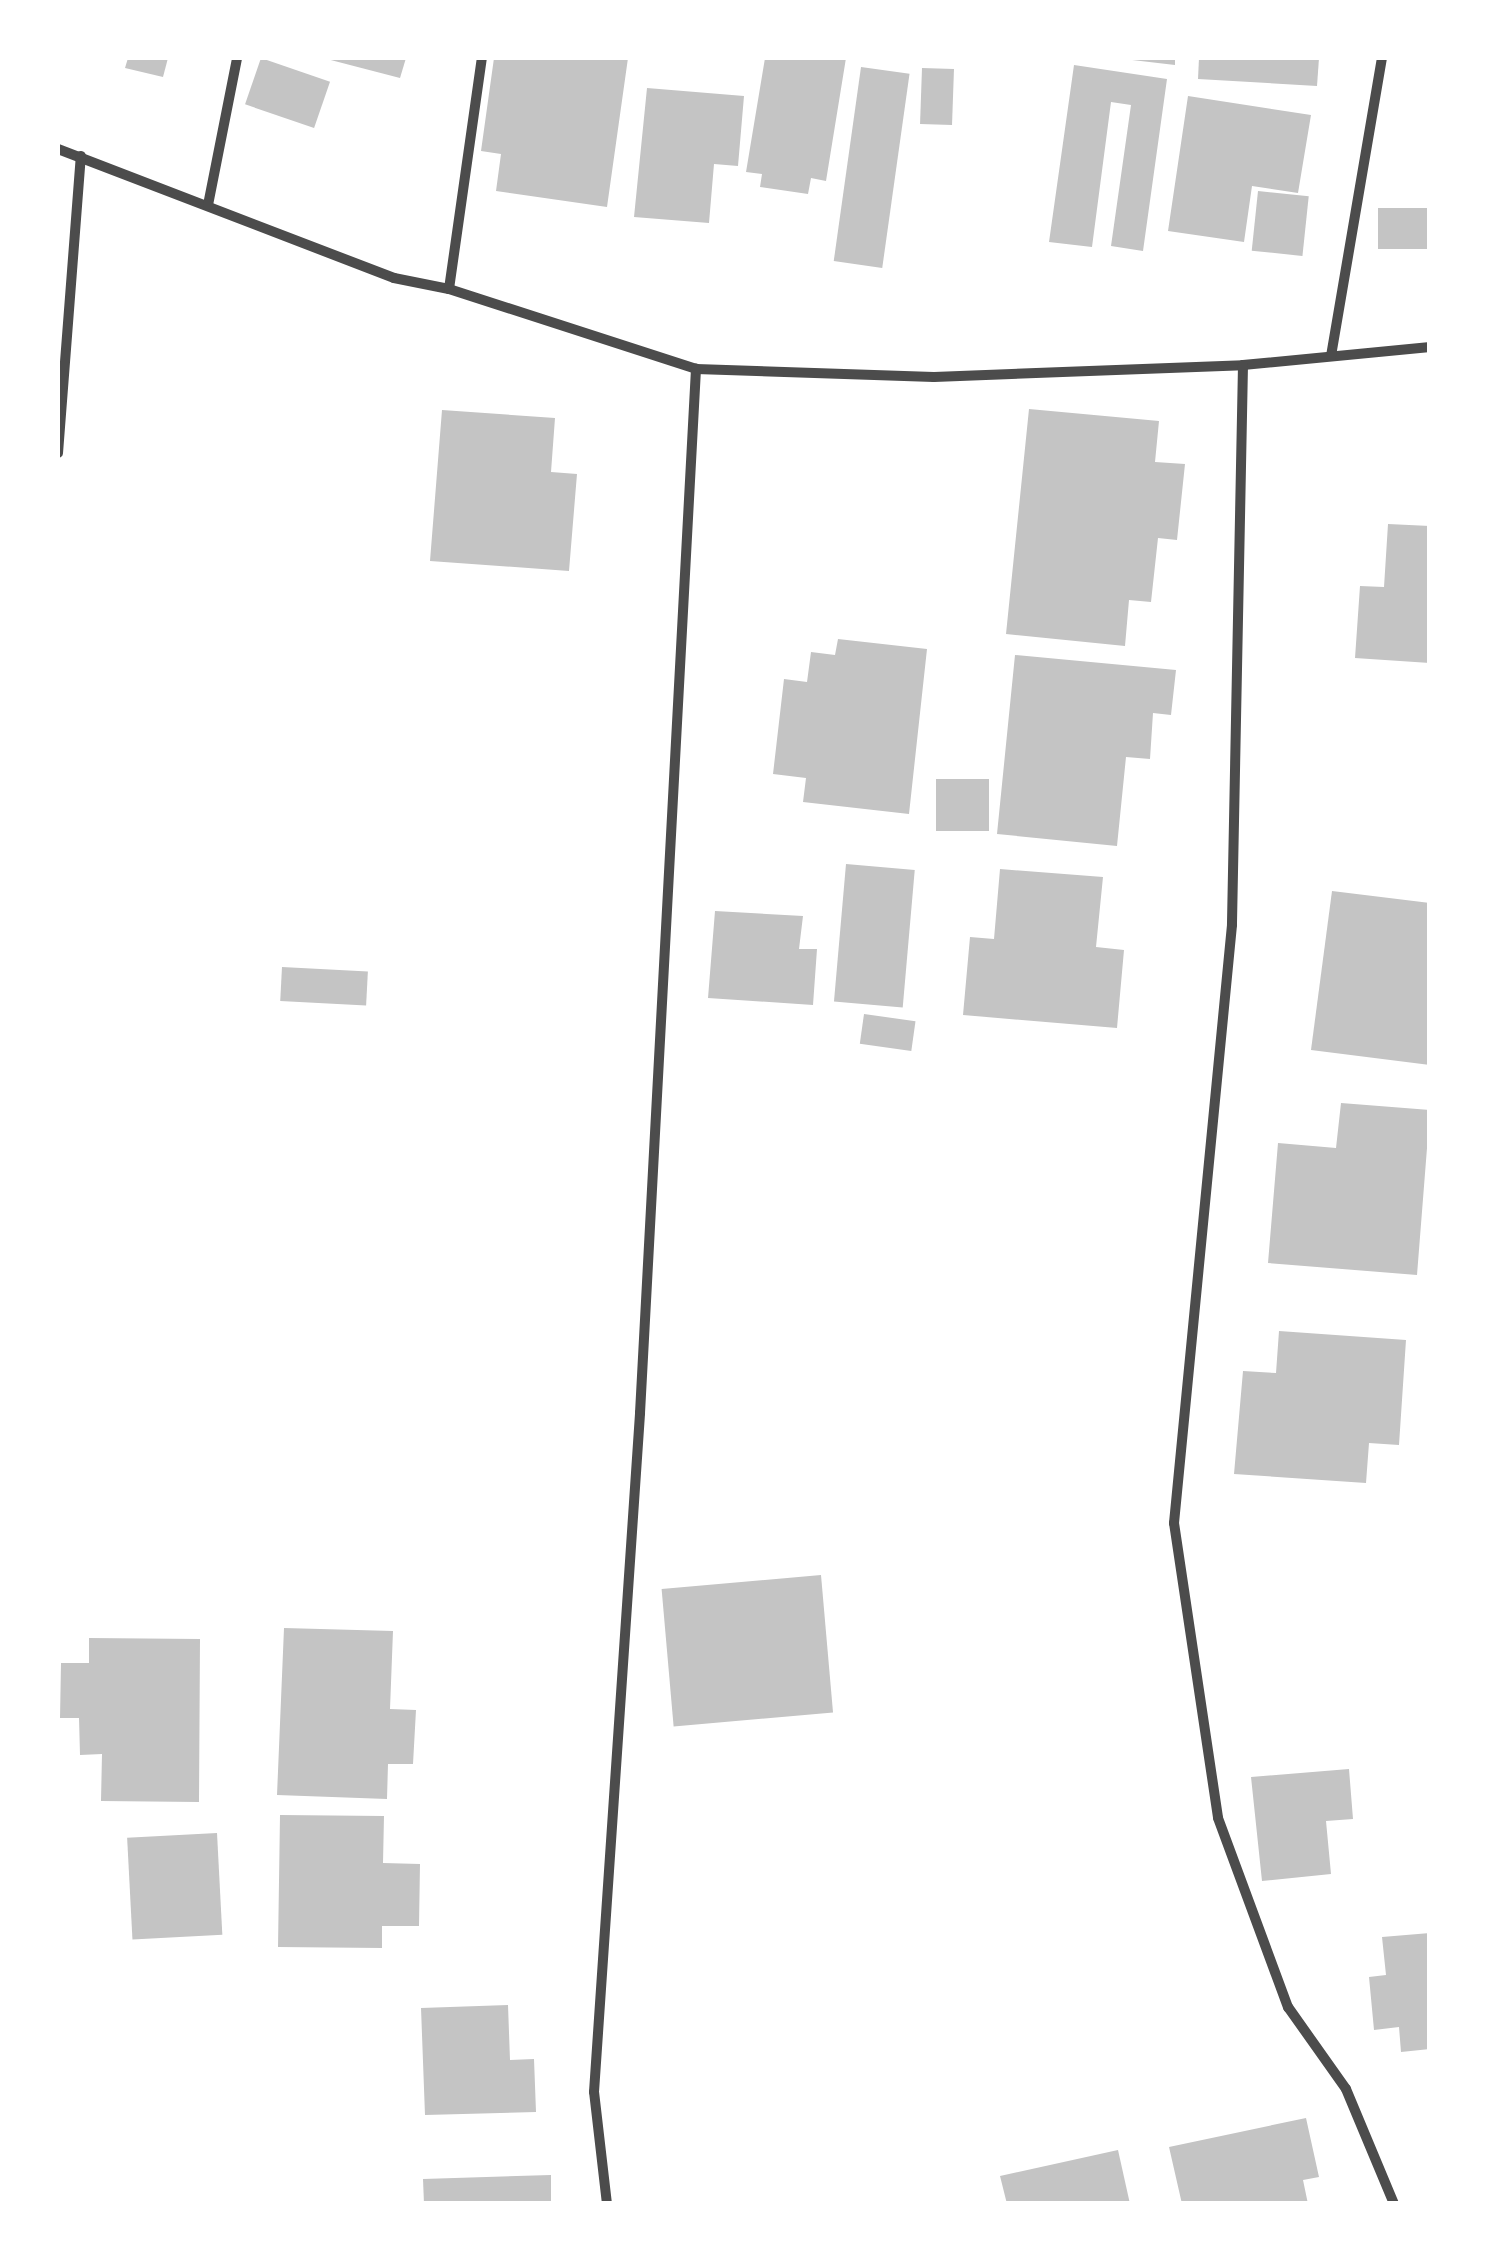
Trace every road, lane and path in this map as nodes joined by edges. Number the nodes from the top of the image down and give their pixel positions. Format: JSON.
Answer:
{"nodes":[{"id":1,"x":238,"y":58,"type":"edge"},
{"id":2,"x":482,"y":58,"type":"edge"},
{"id":3,"x":1382,"y":58,"type":"edge"},
{"id":4,"x":58,"y":149,"type":"edge"},
{"id":5,"x":81,"y":156,"type":"junction"},
{"id":6,"x":208,"y":205,"type":"junction"},
{"id":7,"x":449,"y":289,"type":"junction"},
{"id":8,"x":1430,"y":347,"type":"edge"},
{"id":9,"x":1332,"y":356,"type":"junction"},
{"id":10,"x":1243,"y":365,"type":"junction"},
{"id":11,"x":696,"y":369,"type":"junction"},
{"id":12,"x":58,"y":453,"type":"edge"},
{"id":13,"x":607,"y":2204,"type":"edge"},
{"id":14,"x":1394,"y":2204,"type":"edge"}],
"edges":[{"from":1,"to":6,"type":"street"},
{"from":2,"to":7,"type":"street"},
{"from":3,"to":9,"type":"street"},
{"from":4,"to":5,"type":"street"},
{"from":5,"to":6,"type":"street"},
{"from":5,"to":12,"type":"street"},
{"from":6,"to":7,"type":"street"},
{"from":7,"to":11,"type":"street"},
{"from":8,"to":9,"type":"street"},
{"from":9,"to":10,"type":"street"},
{"from":10,"to":11,"type":"street"},
{"from":10,"to":14,"type":"street"},
{"from":11,"to":13,"type":"street"}]}
